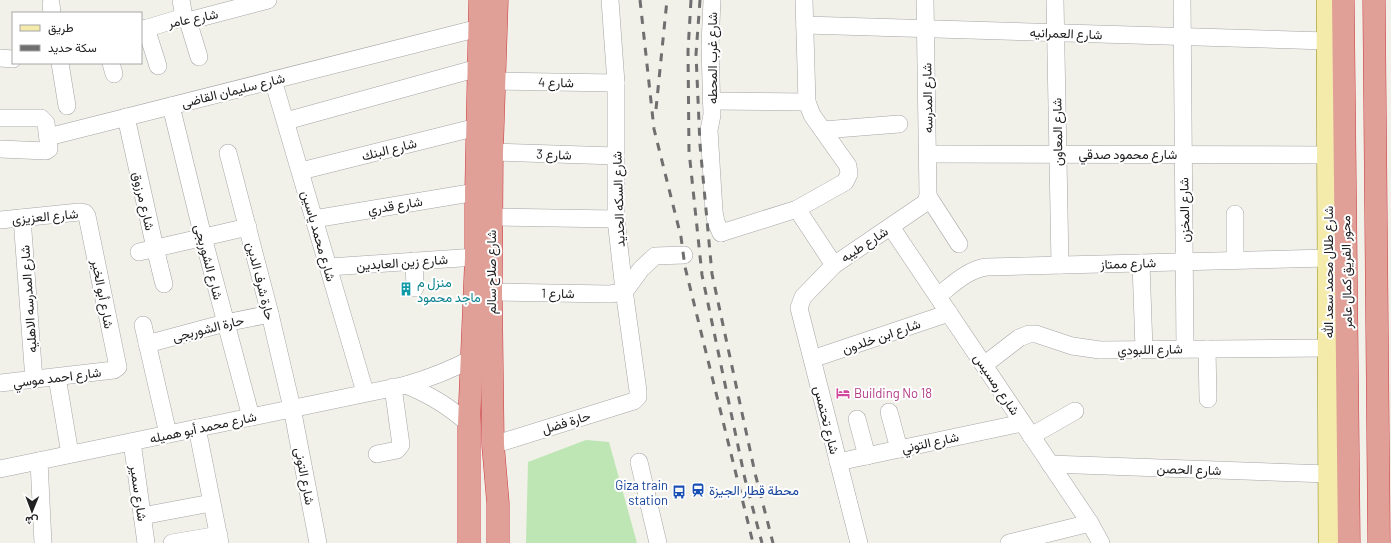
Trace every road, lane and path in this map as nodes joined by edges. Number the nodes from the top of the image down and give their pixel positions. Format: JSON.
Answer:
{"nodes":[{"id":1,"x":181,"y":0,"type":"edge"},
{"id":2,"x":268,"y":0,"type":"edge"},
{"id":3,"x":480,"y":0,"type":"edge"},
{"id":4,"x":497,"y":0,"type":"edge"},
{"id":5,"x":610,"y":0,"type":"edge"},
{"id":6,"x":712,"y":0,"type":"edge"},
{"id":7,"x":804,"y":0,"type":"edge"},
{"id":8,"x":925,"y":0,"type":"edge"},
{"id":9,"x":1055,"y":0,"type":"edge"},
{"id":10,"x":1182,"y":0,"type":"edge"},
{"id":11,"x":1327,"y":0,"type":"edge"},
{"id":12,"x":1343,"y":0,"type":"edge"},
{"id":13,"x":1375,"y":4,"type":"edge"},
{"id":14,"x":186,"y":19,"type":"junction"},
{"id":15,"x":805,"y":25,"type":"junction"},
{"id":16,"x":479,"y":28,"type":"junction"},
{"id":17,"x":143,"y":29,"type":"edge"},
{"id":18,"x":925,"y":29,"type":"junction"},
{"id":19,"x":1055,"y":33,"type":"junction"},
{"id":20,"x":1183,"y":37,"type":"junction"},
{"id":21,"x":1327,"y":41,"type":"junction"},
{"id":22,"x":199,"y":57,"type":"dead end"},
{"id":23,"x":0,"y":58,"type":"edge"},
{"id":24,"x":12,"y":59,"type":"edge"},
{"id":25,"x":60,"y":64,"type":"edge"},
{"id":26,"x":158,"y":66,"type":"dead end"},
{"id":27,"x":487,"y":74,"type":"junction"},
{"id":28,"x":274,"y":80,"type":"junction"},
{"id":29,"x":616,"y":83,"type":"junction"},
{"id":30,"x":807,"y":102,"type":"junction"},
{"id":31,"x":67,"y":106,"type":"dead end"},
{"id":32,"x":170,"y":106,"type":"junction"},
{"id":33,"x":712,"y":108,"type":"junction"},
{"id":34,"x":126,"y":117,"type":"junction"},
{"id":35,"x":0,"y":118,"type":"edge"},
{"id":36,"x":286,"y":121,"type":"junction"},
{"id":37,"x":899,"y":124,"type":"dead end"},
{"id":38,"x":477,"y":127,"type":"junction"},
{"id":39,"x":823,"y":130,"type":"junction"},
{"id":40,"x":48,"y":137,"type":"junction"},
{"id":41,"x":0,"y":150,"type":"edge"},
{"id":42,"x":492,"y":152,"type":"junction"},
{"id":43,"x":228,"y":154,"type":"dead end"},
{"id":44,"x":928,"y":154,"type":"junction"},
{"id":45,"x":1058,"y":154,"type":"junction"},
{"id":46,"x":1184,"y":155,"type":"junction"},
{"id":47,"x":1328,"y":155,"type":"junction"},
{"id":48,"x":616,"y":156,"type":"junction"},
{"id":49,"x":301,"y":171,"type":"junction"},
{"id":50,"x":476,"y":192,"type":"junction"},
{"id":51,"x":928,"y":196,"type":"junction"},
{"id":52,"x":797,"y":209,"type":"junction"},
{"id":53,"x":1235,"y":214,"type":"dead end"},
{"id":54,"x":88,"y":216,"type":"joint"},
{"id":55,"x":492,"y":217,"type":"junction"},
{"id":56,"x":22,"y":218,"type":"junction"},
{"id":57,"x":314,"y":219,"type":"junction"},
{"id":58,"x":616,"y":219,"type":"junction"},
{"id":59,"x":0,"y":220,"type":"edge"},
{"id":60,"x":248,"y":226,"type":"junction"},
{"id":61,"x":891,"y":227,"type":"junction"},
{"id":62,"x":203,"y":237,"type":"junction"},
{"id":63,"x":958,"y":244,"type":"dead end"},
{"id":64,"x":147,"y":250,"type":"junction"},
{"id":65,"x":684,"y":255,"type":"dead end"},
{"id":66,"x":476,"y":258,"type":"junction"},
{"id":67,"x":1328,"y":258,"type":"junction"},
{"id":68,"x":1235,"y":260,"type":"junction"},
{"id":69,"x":414,"y":261,"type":"junction"},
{"id":70,"x":1185,"y":261,"type":"junction"},
{"id":71,"x":1141,"y":263,"type":"junction"},
{"id":72,"x":834,"y":265,"type":"junction"},
{"id":73,"x":1060,"y":265,"type":"junction"},
{"id":74,"x":329,"y":267,"type":"junction"},
{"id":75,"x":164,"y":284,"type":"dead end"},
{"id":76,"x":415,"y":288,"type":"dead end"},
{"id":77,"x":624,"y":290,"type":"junction"},
{"id":78,"x":491,"y":292,"type":"junction"},
{"id":79,"x":938,"y":296,"type":"junction"},
{"id":80,"x":803,"y":297,"type":"joint"},
{"id":81,"x":949,"y":313,"type":"junction"},
{"id":82,"x":270,"y":314,"type":"junction"},
{"id":83,"x":225,"y":322,"type":"junction"},
{"id":84,"x":143,"y":324,"type":"dead end"},
{"id":85,"x":147,"y":344,"type":"junction"},
{"id":86,"x":1207,"y":348,"type":"junction"},
{"id":87,"x":1328,"y":348,"type":"junction"},
{"id":88,"x":1144,"y":349,"type":"junction"},
{"id":89,"x":1185,"y":349,"type":"junction"},
{"id":90,"x":473,"y":358,"type":"junction"},
{"id":91,"x":812,"y":359,"type":"junction"},
{"id":92,"x":984,"y":365,"type":"junction"},
{"id":93,"x":114,"y":370,"type":"joint"},
{"id":94,"x":56,"y":377,"type":"junction"},
{"id":95,"x":34,"y":380,"type":"junction"},
{"id":96,"x":0,"y":383,"type":"edge"},
{"id":97,"x":400,"y":386,"type":"junction"},
{"id":98,"x":365,"y":392,"type":"junction"},
{"id":99,"x":638,"y":397,"type":"joint"},
{"id":100,"x":1208,"y":399,"type":"dead end"},
{"id":101,"x":292,"y":408,"type":"junction"},
{"id":102,"x":1075,"y":411,"type":"dead end"},
{"id":103,"x":889,"y":412,"type":"dead end"},
{"id":104,"x":251,"y":417,"type":"junction"},
{"id":105,"x":857,"y":418,"type":"dead end"},
{"id":106,"x":469,"y":424,"type":"junction"},
{"id":107,"x":197,"y":428,"type":"junction"},
{"id":108,"x":1027,"y":429,"type":"junction"},
{"id":109,"x":168,"y":434,"type":"junction"},
{"id":110,"x":132,"y":442,"type":"junction"},
{"id":111,"x":493,"y":445,"type":"junction"},
{"id":112,"x":899,"y":449,"type":"junction"},
{"id":113,"x":70,"y":454,"type":"junction"},
{"id":114,"x":377,"y":454,"type":"dead end"},
{"id":115,"x":867,"y":456,"type":"junction"},
{"id":116,"x":39,"y":461,"type":"junction"},
{"id":117,"x":639,"y":462,"type":"dead end"},
{"id":118,"x":838,"y":462,"type":"junction"},
{"id":119,"x":1050,"y":464,"type":"junction"},
{"id":120,"x":0,"y":469,"type":"edge"},
{"id":121,"x":1329,"y":474,"type":"junction"},
{"id":122,"x":211,"y":503,"type":"junction"},
{"id":123,"x":469,"y":514,"type":"junction"},
{"id":124,"x":142,"y":516,"type":"junction"},
{"id":125,"x":1090,"y":523,"type":"junction"},
{"id":126,"x":219,"y":539,"type":"edge"},
{"id":127,"x":43,"y":543,"type":"edge"},
{"id":128,"x":146,"y":543,"type":"edge"},
{"id":129,"x":172,"y":543,"type":"edge"},
{"id":130,"x":318,"y":543,"type":"edge"},
{"id":131,"x":469,"y":543,"type":"edge"},
{"id":132,"x":481,"y":543,"type":"edge"},
{"id":133,"x":498,"y":543,"type":"edge"},
{"id":134,"x":658,"y":543,"type":"edge"},
{"id":135,"x":859,"y":543,"type":"edge"},
{"id":136,"x":1009,"y":543,"type":"edge"},
{"id":137,"x":1101,"y":543,"type":"edge"},
{"id":138,"x":1329,"y":543,"type":"edge"},
{"id":139,"x":1349,"y":543,"type":"edge"},
{"id":140,"x":1379,"y":543,"type":"edge"}],
"edges":[{"from":1,"to":14,"type":"street"},
{"from":2,"to":14,"type":"street","name":"شارع عامر"},
{"from":3,"to":16,"type":"highway","name":"شارع صلاح سالم"},
{"from":4,"to":27,"type":"highway","name":"شارع صلاح سالم"},
{"from":5,"to":29,"type":"street","name":"شارع السكه الحديد"},
{"from":6,"to":33,"type":"street","name":"شارع غرب المحطه"},
{"from":7,"to":15,"type":"street"},
{"from":8,"to":18,"type":"street","name":"شارع المدرسه"},
{"from":9,"to":19,"type":"street","name":"شارع المعاون"},
{"from":10,"to":20,"type":"street","name":"شارع المخزن"},
{"from":11,"to":21,"type":"main road","name":"شارع طلال محمد سعد الله"},
{"from":12,"to":139,"type":"highway","name":"محور الفريق كمال عامر"},
{"from":13,"to":140,"type":"highway"},
{"from":14,"to":17,"type":"street","name":"شارع عامر"},
{"from":14,"to":22,"type":"street"},
{"from":15,"to":18,"type":"street","name":"شارع العمرانيه"},
{"from":15,"to":30,"type":"street"},
{"from":16,"to":27,"type":"highway","name":"شارع صلاح سالم"},
{"from":16,"to":28,"type":"street","name":"شارع سليمان القاضى"},
{"from":17,"to":26,"type":"street"},
{"from":18,"to":19,"type":"street","name":"شارع العمرانيه"},
{"from":18,"to":44,"type":"street","name":"شارع المدرسه"},
{"from":19,"to":20,"type":"street","name":"شارع العمرانيه"},
{"from":19,"to":45,"type":"street","name":"شارع المعاون"},
{"from":20,"to":21,"type":"street","name":"شارع العمرانيه"},
{"from":20,"to":46,"type":"street","name":"شارع المخزن"},
{"from":21,"to":47,"type":"main road","name":"شارع طلال محمد سعد الله"},
{"from":23,"to":24,"type":"street"},
{"from":25,"to":31,"type":"street"},
{"from":27,"to":29,"type":"street","name":"شارع 4"},
{"from":27,"to":36,"type":"street","name":"شارع 4"},
{"from":27,"to":38,"type":"highway","name":"شارع صلاح سالم"},
{"from":27,"to":42,"type":"highway","name":"شارع صلاح سالم"},
{"from":28,"to":32,"type":"street","name":"شارع سليمان القاضى"},
{"from":28,"to":36,"type":"street","name":"شارع محمد ياسين"},
{"from":29,"to":48,"type":"street","name":"شارع السكه الحديد"},
{"from":30,"to":33,"type":"street"},
{"from":30,"to":39,"type":"street"},
{"from":32,"to":34,"type":"street","name":"شارع سليمان القاضى"},
{"from":32,"to":62,"type":"street","name":"شارع الشوربجى"},
{"from":33,"to":52,"type":"street","name":"شارع غرب المحطه"},
{"from":34,"to":40,"type":"street","name":"شارع سليمان القاضى"},
{"from":34,"to":64,"type":"street","name":"شارع مرزوق"},
{"from":35,"to":40,"type":"street"},
{"from":36,"to":49,"type":"street","name":"شارع محمد ياسين"},
{"from":37,"to":39,"type":"street"},
{"from":38,"to":49,"type":"street","name":"شارع البنك"},
{"from":38,"to":50,"type":"highway","name":"شارع صلاح سالم"},
{"from":39,"to":52,"type":"street"},
{"from":40,"to":41,"type":"street"},
{"from":42,"to":48,"type":"street","name":"شارع 3"},
{"from":42,"to":55,"type":"highway","name":"شارع صلاح سالم"},
{"from":43,"to":60,"type":"street","name":"حارة شرف الدين"},
{"from":44,"to":45,"type":"street","name":"شارع محمود صدقي"},
{"from":44,"to":51,"type":"street","name":"شارع المدرسه"},
{"from":45,"to":46,"type":"street","name":"شارع محمود صدقي"},
{"from":45,"to":73,"type":"street","name":"شارع المعاون"},
{"from":46,"to":47,"type":"street","name":"شارع محمود صدقي"},
{"from":46,"to":70,"type":"street","name":"شارع المخزن"},
{"from":47,"to":67,"type":"main road","name":"شارع طلال محمد سعد الله"},
{"from":48,"to":58,"type":"street","name":"شارع السكه الحديد"},
{"from":49,"to":57,"type":"street","name":"شارع محمد ياسين"},
{"from":50,"to":57,"type":"street","name":"شارع قدري"},
{"from":50,"to":66,"type":"highway","name":"شارع صلاح سالم"},
{"from":51,"to":61,"type":"street","name":"شارع طيبه"},
{"from":51,"to":63,"type":"street"},
{"from":52,"to":72,"type":"street"},
{"from":53,"to":68,"type":"street"},
{"from":54,"to":56,"type":"street","name":"شارع العزيزى"},
{"from":54,"to":93,"type":"street","name":"شارع أبو الخير"},
{"from":55,"to":58,"type":"street"},
{"from":55,"to":78,"type":"highway","name":"شارع صلاح سالم"},
{"from":56,"to":59,"type":"street","name":"شارع العزيزى"},
{"from":56,"to":95,"type":"street","name":"شارع المدرسه الاهليه"},
{"from":57,"to":74,"type":"street","name":"شارع محمد ياسين"},
{"from":58,"to":77,"type":"street","name":"شارع السكه الحديد"},
{"from":60,"to":62,"type":"street"},
{"from":60,"to":82,"type":"street","name":"حارة شرف الدين"},
{"from":61,"to":72,"type":"street","name":"شارع طيبه"},
{"from":61,"to":79,"type":"street","name":"شارع رمسيس"},
{"from":62,"to":64,"type":"street"},
{"from":62,"to":83,"type":"street","name":"شارع الشوربجى"},
{"from":64,"to":75,"type":"street","name":"شارع مرزوق"},
{"from":65,"to":77,"type":"street"},
{"from":66,"to":69,"type":"street","name":"شارع زين العابدين"},
{"from":66,"to":90,"type":"highway","name":"شارع صلاح سالم"},
{"from":67,"to":68,"type":"street","name":"شارع ممتاز"},
{"from":67,"to":87,"type":"main road","name":"شارع طلال محمد سعد الله"},
{"from":68,"to":70,"type":"street","name":"شارع ممتاز"},
{"from":69,"to":74,"type":"street","name":"شارع زين العابدين"},
{"from":69,"to":76,"type":"street"},
{"from":70,"to":71,"type":"street","name":"شارع ممتاز"},
{"from":70,"to":89,"type":"street","name":"شارع المخزن"},
{"from":71,"to":73,"type":"street","name":"شارع ممتاز"},
{"from":71,"to":88,"type":"street"},
{"from":72,"to":80,"type":"street","name":"شارع طيبه"},
{"from":73,"to":79,"type":"street","name":"شارع ممتاز"},
{"from":74,"to":98,"type":"street","name":"شارع محمد ياسين"},
{"from":77,"to":78,"type":"street","name":"شارع 1"},
{"from":77,"to":99,"type":"street","name":"شارع السكه الحديد"},
{"from":78,"to":111,"type":"highway","name":"شارع صلاح سالم"},
{"from":79,"to":81,"type":"street","name":"شارع رمسيس"},
{"from":80,"to":91,"type":"street","name":"شارع تحتمس"},
{"from":81,"to":91,"type":"street","name":"شارع ابن خلدون"},
{"from":81,"to":92,"type":"street","name":"شارع رمسيس"},
{"from":82,"to":83,"type":"street","name":"حارة الشوربجى"},
{"from":82,"to":101,"type":"street","name":"حارة شرف الدين"},
{"from":83,"to":85,"type":"street","name":"حارة الشوربجى"},
{"from":83,"to":104,"type":"street","name":"شارع الشوربجى"},
{"from":84,"to":85,"type":"street"},
{"from":85,"to":109,"type":"street"},
{"from":86,"to":87,"type":"street","name":"شارع اللبودي"},
{"from":86,"to":89,"type":"street","name":"شارع اللبودي"},
{"from":86,"to":100,"type":"street"},
{"from":87,"to":121,"type":"main road","name":"شارع طلال محمد سعد الله"},
{"from":88,"to":89,"type":"street","name":"شارع اللبودي"},
{"from":88,"to":92,"type":"street","name":"شارع اللبودي"},
{"from":90,"to":97,"type":"street","name":"شارع محمد أبو هميله"},
{"from":90,"to":106,"type":"highway","name":"شارع صلاح سالم"},
{"from":91,"to":118,"type":"street","name":"شارع تحتمس"},
{"from":92,"to":108,"type":"street","name":"شارع رمسيس"},
{"from":93,"to":94,"type":"street","name":"شارع احمد موسي"},
{"from":94,"to":95,"type":"street","name":"شارع احمد موسي"},
{"from":94,"to":113,"type":"street"},
{"from":95,"to":96,"type":"street","name":"شارع احمد موسي"},
{"from":97,"to":98,"type":"street","name":"شارع محمد أبو هميله"},
{"from":97,"to":106,"type":"street"},
{"from":97,"to":114,"type":"street"},
{"from":98,"to":101,"type":"street","name":"شارع محمد أبو هميله"},
{"from":99,"to":111,"type":"street","name":"حارة فضل"},
{"from":101,"to":104,"type":"street","name":"شارع محمد أبو هميله"},
{"from":101,"to":130,"type":"street","name":"شارع التونى"},
{"from":102,"to":108,"type":"street","name":"شارع التوني"},
{"from":103,"to":112,"type":"street"},
{"from":104,"to":107,"type":"street","name":"شارع محمد أبو هميله"},
{"from":105,"to":115,"type":"street"},
{"from":106,"to":123,"type":"highway","name":"شارع صلاح سالم"},
{"from":107,"to":109,"type":"street","name":"شارع محمد أبو هميله"},
{"from":107,"to":122,"type":"street"},
{"from":108,"to":112,"type":"street","name":"شارع التوني"},
{"from":108,"to":119,"type":"street","name":"شارع رمسيس"},
{"from":109,"to":110,"type":"street","name":"شارع محمد أبو هميله"},
{"from":110,"to":113,"type":"street","name":"شارع محمد أبو هميله"},
{"from":110,"to":124,"type":"street","name":"شارع سمير"},
{"from":111,"to":133,"type":"highway","name":"شارع صلاح سالم"},
{"from":112,"to":115,"type":"street","name":"شارع التوني"},
{"from":113,"to":116,"type":"street","name":"شارع محمد أبو هميله"},
{"from":115,"to":118,"type":"street","name":"شارع التوني"},
{"from":116,"to":120,"type":"street","name":"شارع محمد أبو هميله"},
{"from":116,"to":127,"type":"street"},
{"from":117,"to":134,"type":"street"},
{"from":118,"to":135,"type":"street","name":"شارع تحتمس"},
{"from":119,"to":121,"type":"street","name":"شارع الحصن"},
{"from":119,"to":125,"type":"street","name":"شارع رمسيس"},
{"from":121,"to":138,"type":"main road","name":"شارع طلال محمد سعد الله"},
{"from":122,"to":124,"type":"street"},
{"from":122,"to":126,"type":"street"},
{"from":123,"to":131,"type":"highway","name":"شارع صلاح سالم"},
{"from":123,"to":132,"type":"highway"},
{"from":124,"to":128,"type":"street","name":"شارع سمير"},
{"from":125,"to":136,"type":"street"},
{"from":125,"to":137,"type":"street","name":"شارع رمسيس"},
{"from":126,"to":129,"type":"street"}]}
